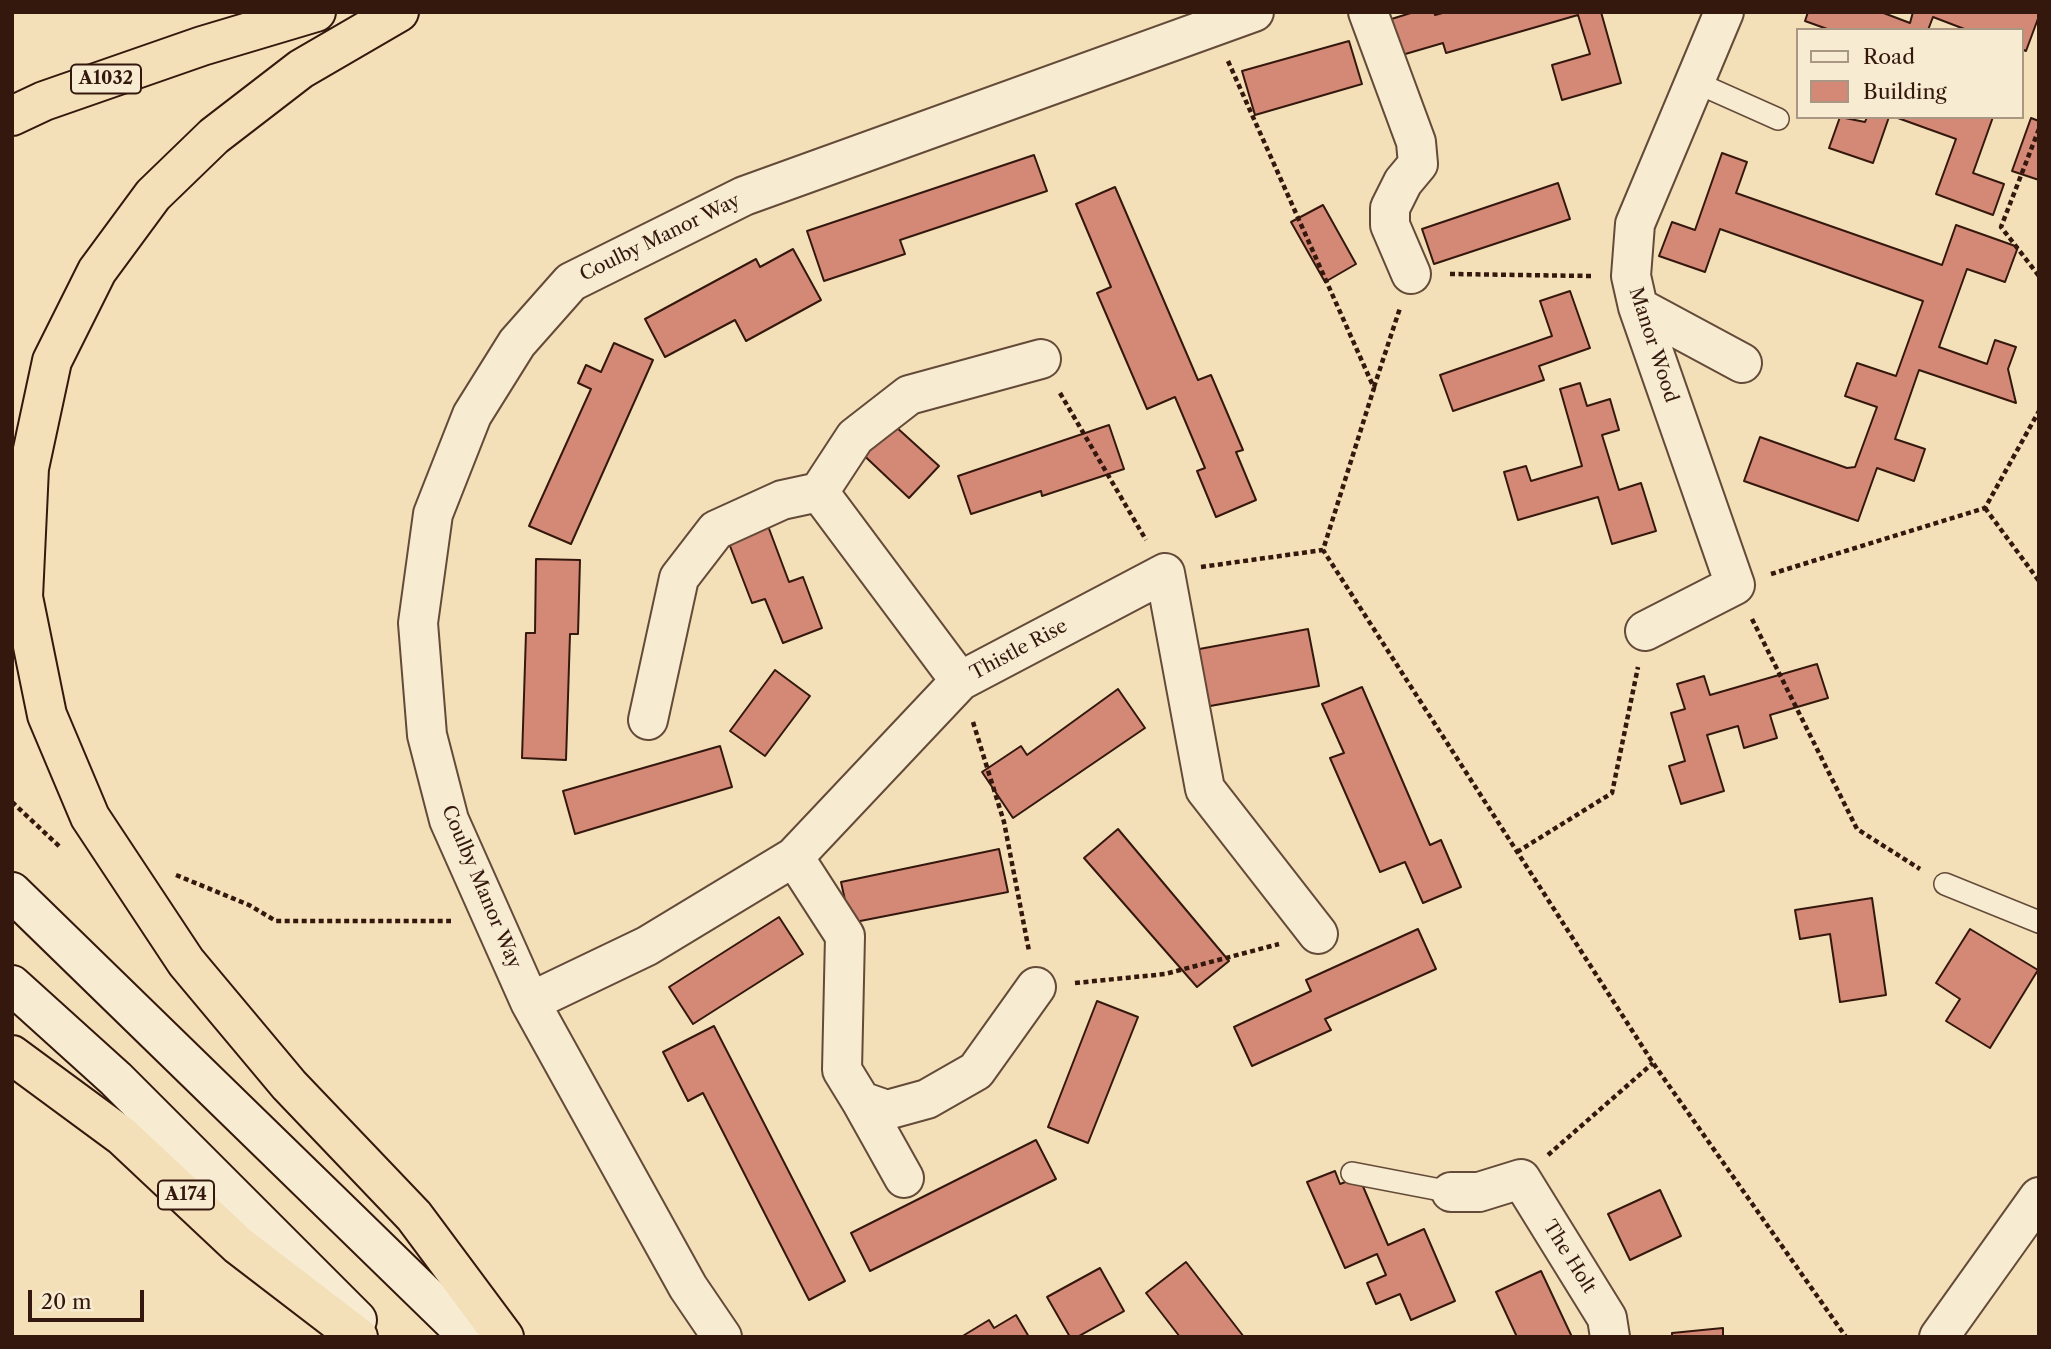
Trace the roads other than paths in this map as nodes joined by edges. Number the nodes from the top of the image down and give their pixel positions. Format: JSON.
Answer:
{"nodes":[{"id":1,"x":317,"y":12,"type":"edge"},
{"id":2,"x":399,"y":12,"type":"edge"},
{"id":3,"x":1254,"y":12,"type":"edge"},
{"id":4,"x":1368,"y":12,"type":"edge"},
{"id":5,"x":1724,"y":12,"type":"edge"},
{"id":6,"x":1695,"y":82,"type":"junction"},
{"id":7,"x":12,"y":116,"type":"edge"},
{"id":8,"x":1778,"y":118,"type":"dead end"},
{"id":9,"x":1411,"y":274,"type":"road end"},
{"id":10,"x":1635,"y":292,"type":"junction"},
{"id":11,"x":1041,"y":359,"type":"road end"},
{"id":12,"x":1742,"y":363,"type":"dead end"},
{"id":13,"x":819,"y":492,"type":"junction"},
{"id":14,"x":1645,"y":631,"type":"road end"},
{"id":15,"x":960,"y":681,"type":"junction"},
{"id":16,"x":648,"y":720,"type":"dead end"},
{"id":17,"x":793,"y":857,"type":"junction"},
{"id":18,"x":1944,"y":884,"type":"road end"},
{"id":19,"x":12,"y":892,"type":"edge"},
{"id":20,"x":2039,"y":922,"type":"edge"},
{"id":21,"x":1318,"y":934,"type":"road end"},
{"id":22,"x":12,"y":985,"type":"edge"},
{"id":23,"x":1036,"y":986,"type":"road end"},
{"id":24,"x":530,"y":1002,"type":"junction"},
{"id":25,"x":12,"y":1055,"type":"edge"},
{"id":26,"x":861,"y":1101,"type":"junction"},
{"id":27,"x":1352,"y":1173,"type":"dead end"},
{"id":28,"x":904,"y":1178,"type":"dead end"},
{"id":29,"x":1451,"y":1192,"type":"joint"},
{"id":30,"x":2039,"y":1197,"type":"edge"},
{"id":31,"x":358,"y":1337,"type":"edge"},
{"id":32,"x":373,"y":1337,"type":"edge"},
{"id":33,"x":469,"y":1337,"type":"edge"},
{"id":34,"x":504,"y":1337,"type":"edge"},
{"id":35,"x":722,"y":1337,"type":"edge"},
{"id":36,"x":1610,"y":1337,"type":"edge"},
{"id":37,"x":1939,"y":1337,"type":"edge"}],
"edges":[{"from":1,"to":7,"type":"highway","number":"A1032"},
{"from":2,"to":34,"type":"highway"},
{"from":3,"to":24,"type":"street","name":"Coulby Manor Way"},
{"from":4,"to":9,"type":"street"},
{"from":5,"to":6,"type":"street","name":"Manor Wood"},
{"from":6,"to":8,"type":"lane"},
{"from":6,"to":10,"type":"street","name":"Manor Wood"},
{"from":10,"to":12,"type":"street"},
{"from":10,"to":14,"type":"street","name":"Manor Wood"},
{"from":11,"to":13,"type":"street"},
{"from":13,"to":15,"type":"street"},
{"from":13,"to":16,"type":"street"},
{"from":15,"to":17,"type":"street","name":"Thistle Rise"},
{"from":15,"to":21,"type":"street","name":"Thistle Rise"},
{"from":17,"to":24,"type":"street","name":"Thistle Rise"},
{"from":17,"to":26,"type":"street"},
{"from":18,"to":20,"type":"lane"},
{"from":19,"to":33,"type":"street"},
{"from":22,"to":32,"type":"street"},
{"from":23,"to":26,"type":"street"},
{"from":24,"to":35,"type":"street","name":"Coulby Manor Way"},
{"from":25,"to":31,"type":"highway","number":"A174"},
{"from":26,"to":28,"type":"street"},
{"from":27,"to":29,"type":"lane"},
{"from":29,"to":36,"type":"street","name":"The Holt"},
{"from":30,"to":37,"type":"street"}]}
